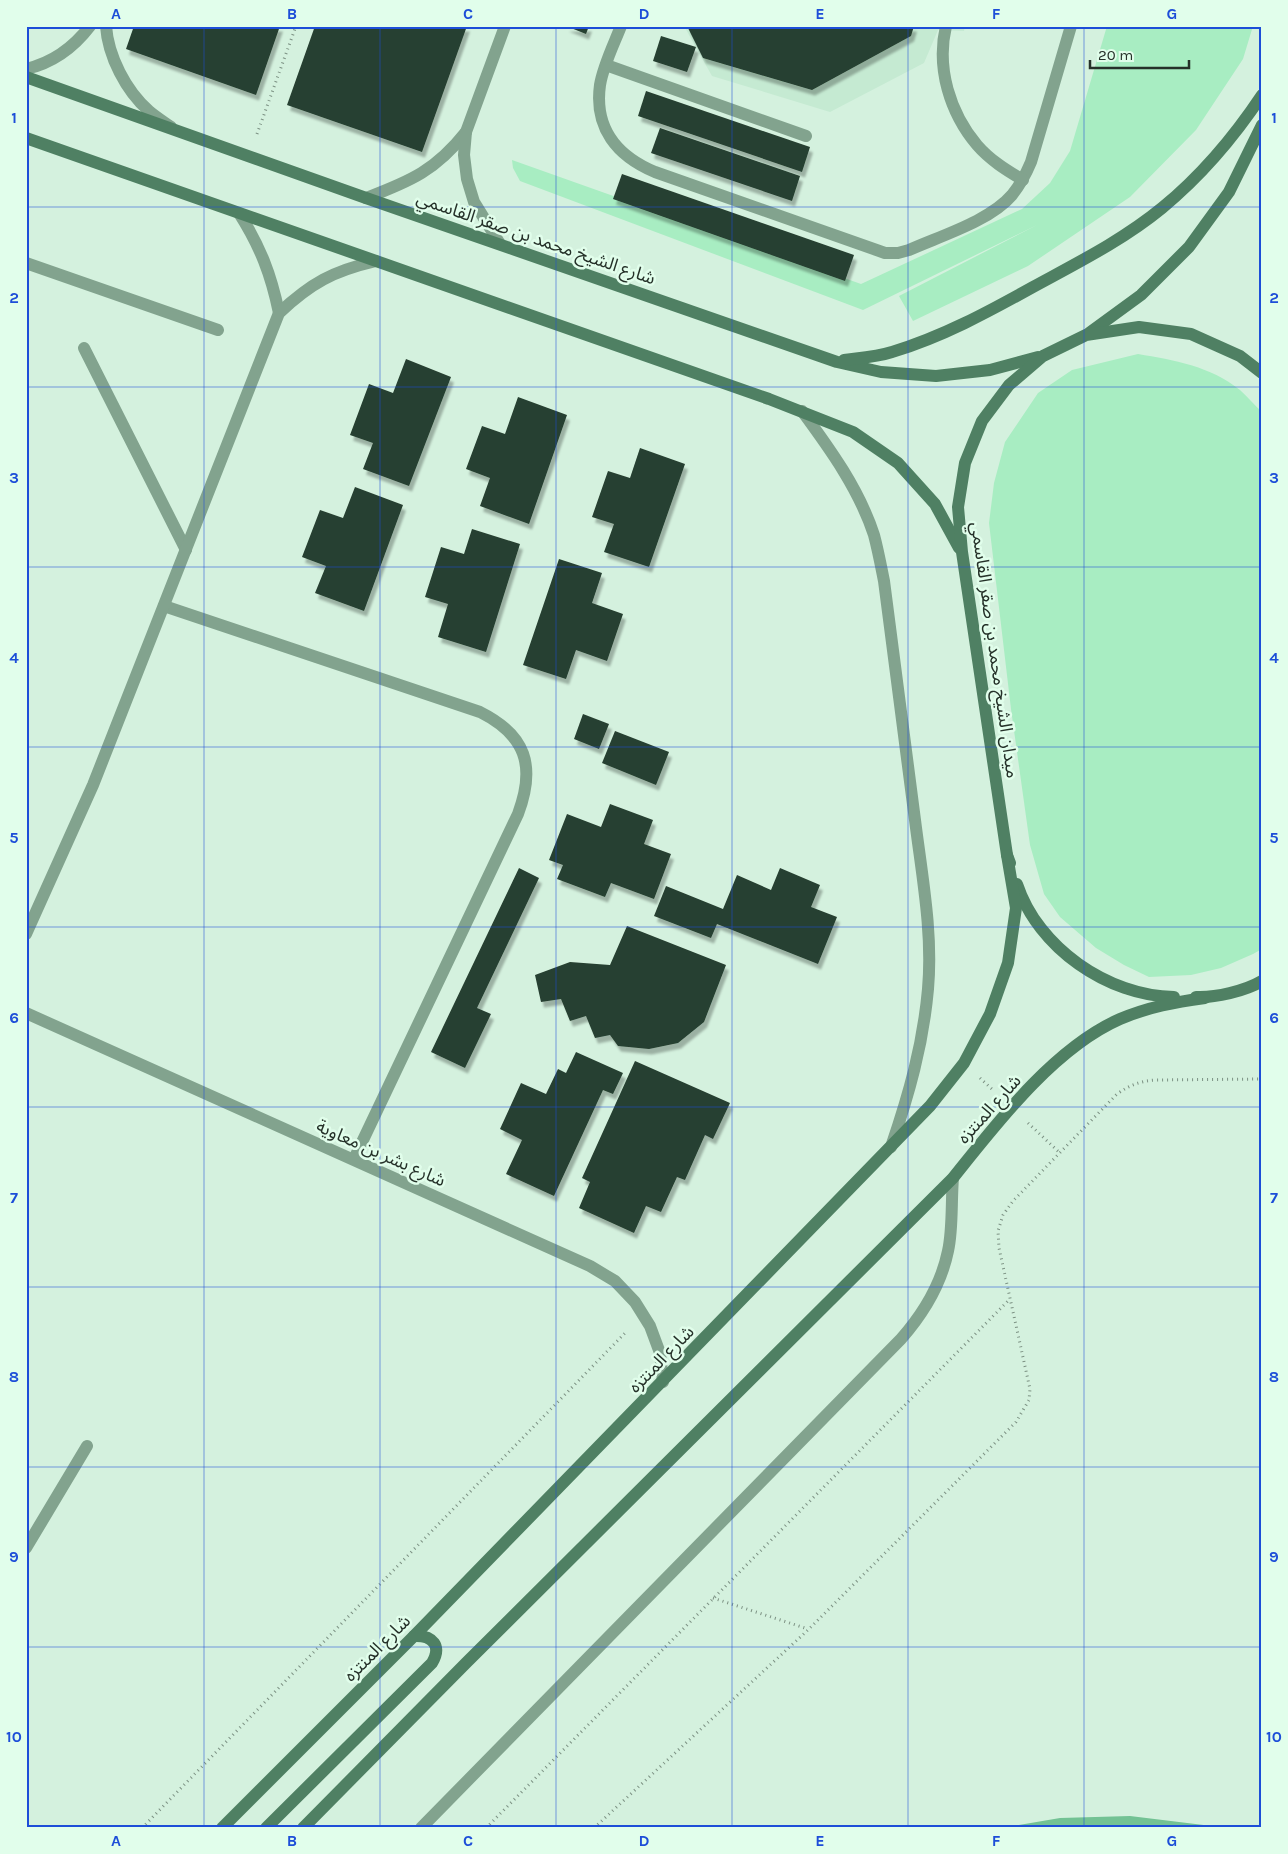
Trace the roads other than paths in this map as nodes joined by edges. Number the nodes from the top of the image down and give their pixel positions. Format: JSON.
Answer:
{"nodes":[{"id":1,"x":90,"y":26,"type":"edge"},
{"id":2,"x":106,"y":26,"type":"edge"},
{"id":3,"x":506,"y":26,"type":"edge"},
{"id":4,"x":621,"y":26,"type":"edge"},
{"id":5,"x":946,"y":26,"type":"edge"},
{"id":6,"x":1071,"y":26,"type":"edge"},
{"id":7,"x":606,"y":66,"type":"junction"},
{"id":8,"x":26,"y":68,"type":"edge"},
{"id":9,"x":26,"y":77,"type":"edge"},
{"id":10,"x":1262,"y":95,"type":"edge"},
{"id":11,"x":1262,"y":125,"type":"edge"},
{"id":12,"x":173,"y":129,"type":"junction"},
{"id":13,"x":466,"y":132,"type":"junction"},
{"id":14,"x":806,"y":136,"type":"dead end"},
{"id":15,"x":26,"y":138,"type":"edge"},
{"id":16,"x":1023,"y":180,"type":"junction"},
{"id":17,"x":366,"y":198,"type":"junction"},
{"id":18,"x":239,"y":213,"type":"junction"},
{"id":19,"x":500,"y":244,"type":"junction"},
{"id":20,"x":376,"y":261,"type":"junction"},
{"id":21,"x":26,"y":263,"type":"edge"},
{"id":22,"x":279,"y":313,"type":"junction"},
{"id":23,"x":218,"y":330,"type":"dead end"},
{"id":24,"x":1086,"y":335,"type":"junction"},
{"id":25,"x":84,"y":348,"type":"dead end"},
{"id":26,"x":1043,"y":356,"type":"junction"},
{"id":27,"x":837,"y":362,"type":"junction"},
{"id":28,"x":1262,"y":373,"type":"edge"},
{"id":29,"x":802,"y":411,"type":"junction"},
{"id":30,"x":186,"y":550,"type":"junction"},
{"id":31,"x":962,"y":552,"type":"junction"},
{"id":32,"x":164,"y":606,"type":"junction"},
{"id":33,"x":1007,"y":855,"type":"junction"},
{"id":34,"x":26,"y":934,"type":"edge"},
{"id":35,"x":1258,"y":984,"type":"edge"},
{"id":36,"x":1205,"y":998,"type":"junction"},
{"id":37,"x":26,"y":1013,"type":"edge"},
{"id":38,"x":891,"y":1147,"type":"junction"},
{"id":39,"x":354,"y":1160,"type":"junction"},
{"id":40,"x":952,"y":1178,"type":"junction"},
{"id":41,"x":663,"y":1382,"type":"junction"},
{"id":42,"x":87,"y":1446,"type":"dead end"},
{"id":43,"x":26,"y":1548,"type":"edge"},
{"id":44,"x":414,"y":1636,"type":"junction"},
{"id":45,"x":222,"y":1828,"type":"edge"},
{"id":46,"x":266,"y":1828,"type":"edge"},
{"id":47,"x":303,"y":1828,"type":"edge"},
{"id":48,"x":421,"y":1828,"type":"edge"}],
"edges":[{"from":1,"to":8,"type":"street"},
{"from":2,"to":12,"type":"street"},
{"from":3,"to":13,"type":"street"},
{"from":4,"to":7,"type":"street"},
{"from":5,"to":16,"type":"street"},
{"from":6,"to":16,"type":"street"},
{"from":7,"to":14,"type":"street"},
{"from":7,"to":16,"type":"street"},
{"from":9,"to":12,"type":"main road","name":"شارع الشيخ محمد بن صقر القاسمي"},
{"from":10,"to":27,"type":"main road"},
{"from":11,"to":24,"type":"main road"},
{"from":12,"to":17,"type":"main road","name":"شارع الشيخ محمد بن صقر القاسمي"},
{"from":13,"to":17,"type":"street"},
{"from":13,"to":19,"type":"street"},
{"from":15,"to":18,"type":"main road"},
{"from":17,"to":19,"type":"main road","name":"شارع الشيخ محمد بن صقر القاسمي"},
{"from":18,"to":20,"type":"main road"},
{"from":18,"to":22,"type":"street"},
{"from":19,"to":27,"type":"main road","name":"شارع الشيخ محمد بن صقر القاسمي"},
{"from":20,"to":22,"type":"street"},
{"from":20,"to":29,"type":"main road"},
{"from":21,"to":23,"type":"street"},
{"from":22,"to":30,"type":"street"},
{"from":24,"to":26,"type":"main road","name":"ميدان الشيخ محمد بن صقر القاسمي"},
{"from":24,"to":28,"type":"main road","name":"ميدان الشيخ محمد بن صقر القاسمي"},
{"from":25,"to":30,"type":"street"},
{"from":26,"to":27,"type":"main road","name":"شارع الشيخ محمد بن صقر القاسمي"},
{"from":26,"to":31,"type":"main road","name":"ميدان الشيخ محمد بن صقر القاسمي"},
{"from":29,"to":31,"type":"main road"},
{"from":29,"to":38,"type":"street"},
{"from":30,"to":32,"type":"street"},
{"from":31,"to":33,"type":"main road","name":"ميدان الشيخ محمد بن صقر القاسمي"},
{"from":32,"to":34,"type":"street"},
{"from":32,"to":39,"type":"street"},
{"from":33,"to":36,"type":"main road","name":"ميدان الشيخ محمد بن صقر القاسمي"},
{"from":33,"to":38,"type":"main road","name":"شارع المنتزه"},
{"from":35,"to":36,"type":"main road","name":"ميدان الشيخ محمد بن صقر القاسمي"},
{"from":36,"to":40,"type":"main road","name":"شارع المنتزه"},
{"from":37,"to":39,"type":"street","name":"شارع بشر بن معاوية"},
{"from":38,"to":41,"type":"main road","name":"شارع المنتزه"},
{"from":39,"to":41,"type":"street","name":"شارع بشر بن معاوية"},
{"from":40,"to":47,"type":"main road","name":"شارع المنتزه"},
{"from":40,"to":48,"type":"street"},
{"from":41,"to":44,"type":"main road","name":"شارع المنتزه"},
{"from":42,"to":43,"type":"street"},
{"from":44,"to":45,"type":"main road","name":"شارع المنتزه"},
{"from":44,"to":46,"type":"main road"}]}
